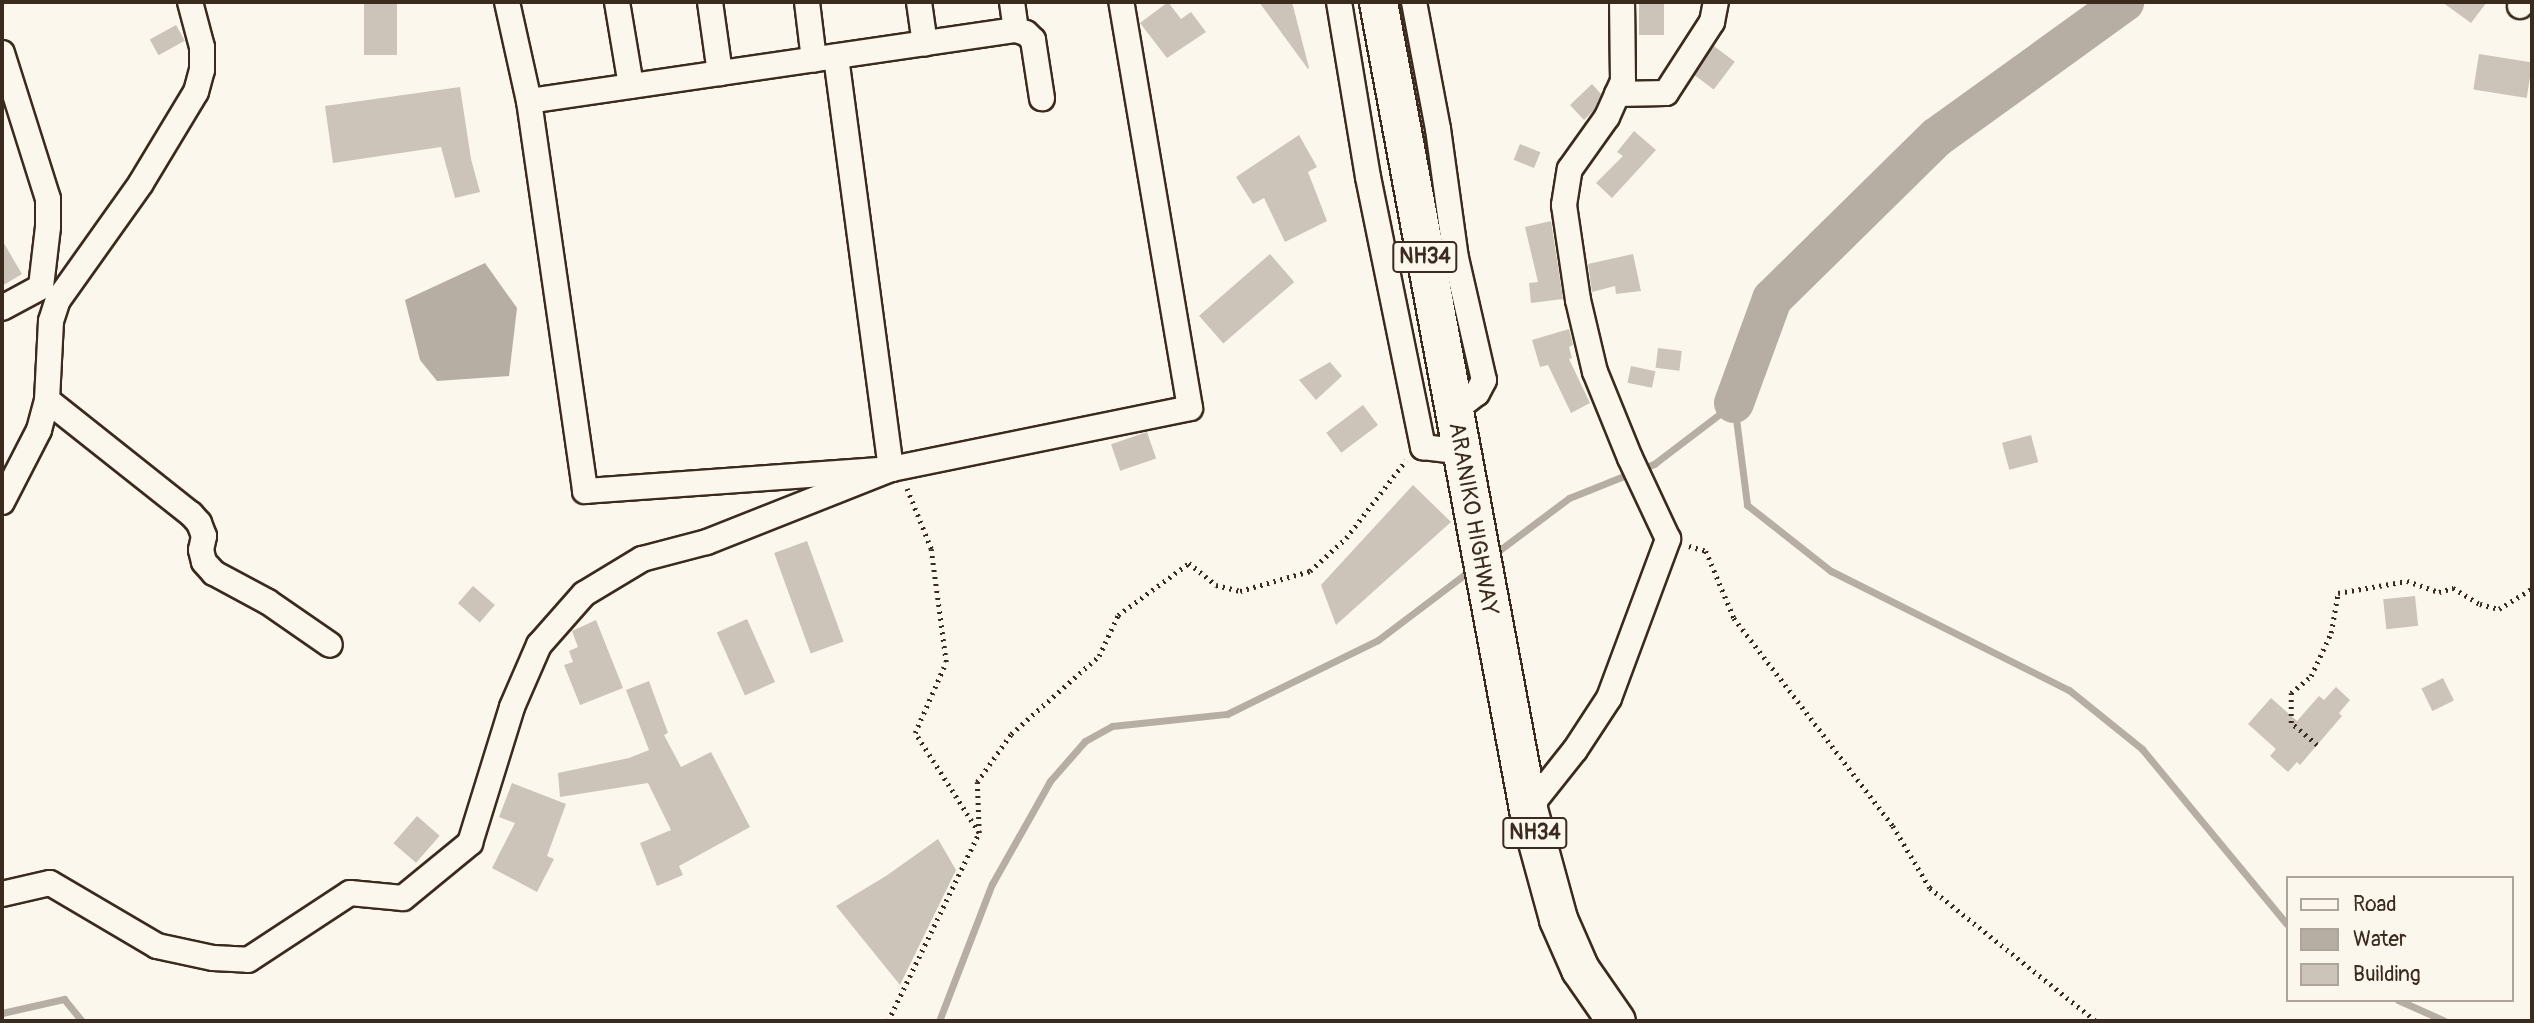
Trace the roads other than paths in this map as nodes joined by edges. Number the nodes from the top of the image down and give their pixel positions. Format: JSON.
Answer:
{"nodes":[{"id":1,"x":190,"y":2,"type":"edge"},
{"id":2,"x":507,"y":2,"type":"edge"},
{"id":3,"x":617,"y":2,"type":"edge"},
{"id":4,"x":710,"y":2,"type":"edge"},
{"id":5,"x":807,"y":2,"type":"edge"},
{"id":6,"x":919,"y":2,"type":"edge"},
{"id":7,"x":1012,"y":2,"type":"edge"},
{"id":8,"x":1121,"y":2,"type":"edge"},
{"id":9,"x":1339,"y":2,"type":"edge"},
{"id":10,"x":1414,"y":2,"type":"edge"},
{"id":11,"x":1622,"y":2,"type":"edge"},
{"id":12,"x":1716,"y":2,"type":"edge"},
{"id":13,"x":1381,"y":15,"type":"edge"},
{"id":14,"x":1016,"y":30,"type":"junction"},
{"id":15,"x":1344,"y":35,"type":"junction"},
{"id":16,"x":925,"y":44,"type":"junction"},
{"id":17,"x":2,"y":53,"type":"edge"},
{"id":18,"x":825,"y":58,"type":"junction"},
{"id":19,"x":720,"y":73,"type":"junction"},
{"id":20,"x":631,"y":86,"type":"junction"},
{"id":21,"x":1617,"y":94,"type":"junction"},
{"id":22,"x":1042,"y":98,"type":"dead end"},
{"id":23,"x":529,"y":101,"type":"junction"},
{"id":24,"x":1398,"y":106,"type":"junction"},
{"id":25,"x":1358,"y":114,"type":"junction"},
{"id":26,"x":1409,"y":169,"type":"junction"},
{"id":27,"x":1368,"y":177,"type":"junction"},
{"id":28,"x":49,"y":293,"type":"junction"},
{"id":29,"x":2,"y":308,"type":"edge"},
{"id":30,"x":1444,"y":364,"type":"junction"},
{"id":31,"x":1408,"y":372,"type":"junction"},
{"id":32,"x":47,"y":400,"type":"junction"},
{"id":33,"x":1454,"y":411,"type":"junction"},
{"id":34,"x":1461,"y":452,"type":"junction"},
{"id":35,"x":891,"y":469,"type":"junction"},
{"id":36,"x":2,"y":502,"type":"edge"},
{"id":37,"x":330,"y":645,"type":"dead end"},
{"id":38,"x":1528,"y":809,"type":"junction"},
{"id":39,"x":2,"y":894,"type":"edge"},
{"id":40,"x":1616,"y":1021,"type":"edge"}],
"edges":[{"from":1,"to":28,"type":"street"},
{"from":2,"to":23,"type":"street"},
{"from":3,"to":20,"type":"street"},
{"from":4,"to":19,"type":"street"},
{"from":5,"to":18,"type":"street"},
{"from":6,"to":16,"type":"street"},
{"from":7,"to":14,"type":"street"},
{"from":8,"to":35,"type":"street"},
{"from":9,"to":15,"type":"street"},
{"from":10,"to":33,"type":"street"},
{"from":11,"to":21,"type":"street"},
{"from":12,"to":21,"type":"street"},
{"from":13,"to":15,"type":"street"},
{"from":13,"to":24,"type":"highway","name":"ARANIKO HIGHWAY","number":"NH34"},
{"from":14,"to":16,"type":"street"},
{"from":14,"to":22,"type":"street"},
{"from":15,"to":25,"type":"street"},
{"from":16,"to":18,"type":"street"},
{"from":17,"to":28,"type":"street"},
{"from":18,"to":19,"type":"street"},
{"from":18,"to":35,"type":"street"},
{"from":19,"to":20,"type":"street"},
{"from":20,"to":23,"type":"street"},
{"from":21,"to":38,"type":"street"},
{"from":23,"to":35,"type":"street"},
{"from":24,"to":25,"type":"street"},
{"from":24,"to":26,"type":"highway","name":"ARANIKO HIGHWAY","number":"NH34"},
{"from":25,"to":27,"type":"street"},
{"from":26,"to":27,"type":"street"},
{"from":26,"to":30,"type":"highway","name":"ARANIKO HIGHWAY","number":"NH34"},
{"from":27,"to":31,"type":"street"},
{"from":28,"to":29,"type":"street"},
{"from":28,"to":32,"type":"street"},
{"from":30,"to":31,"type":"street"},
{"from":30,"to":33,"type":"highway","name":"ARANIKO HIGHWAY","number":"NH34"},
{"from":31,"to":34,"type":"street"},
{"from":32,"to":36,"type":"street"},
{"from":32,"to":37,"type":"street"},
{"from":33,"to":34,"type":"highway","name":"ARANIKO HIGHWAY","number":"NH34"},
{"from":34,"to":38,"type":"highway","name":"ARANIKO HIGHWAY","number":"NH34"},
{"from":35,"to":39,"type":"street"},
{"from":38,"to":40,"type":"highway","name":"ARANIKO HIGHWAY","number":"NH34"}]}
